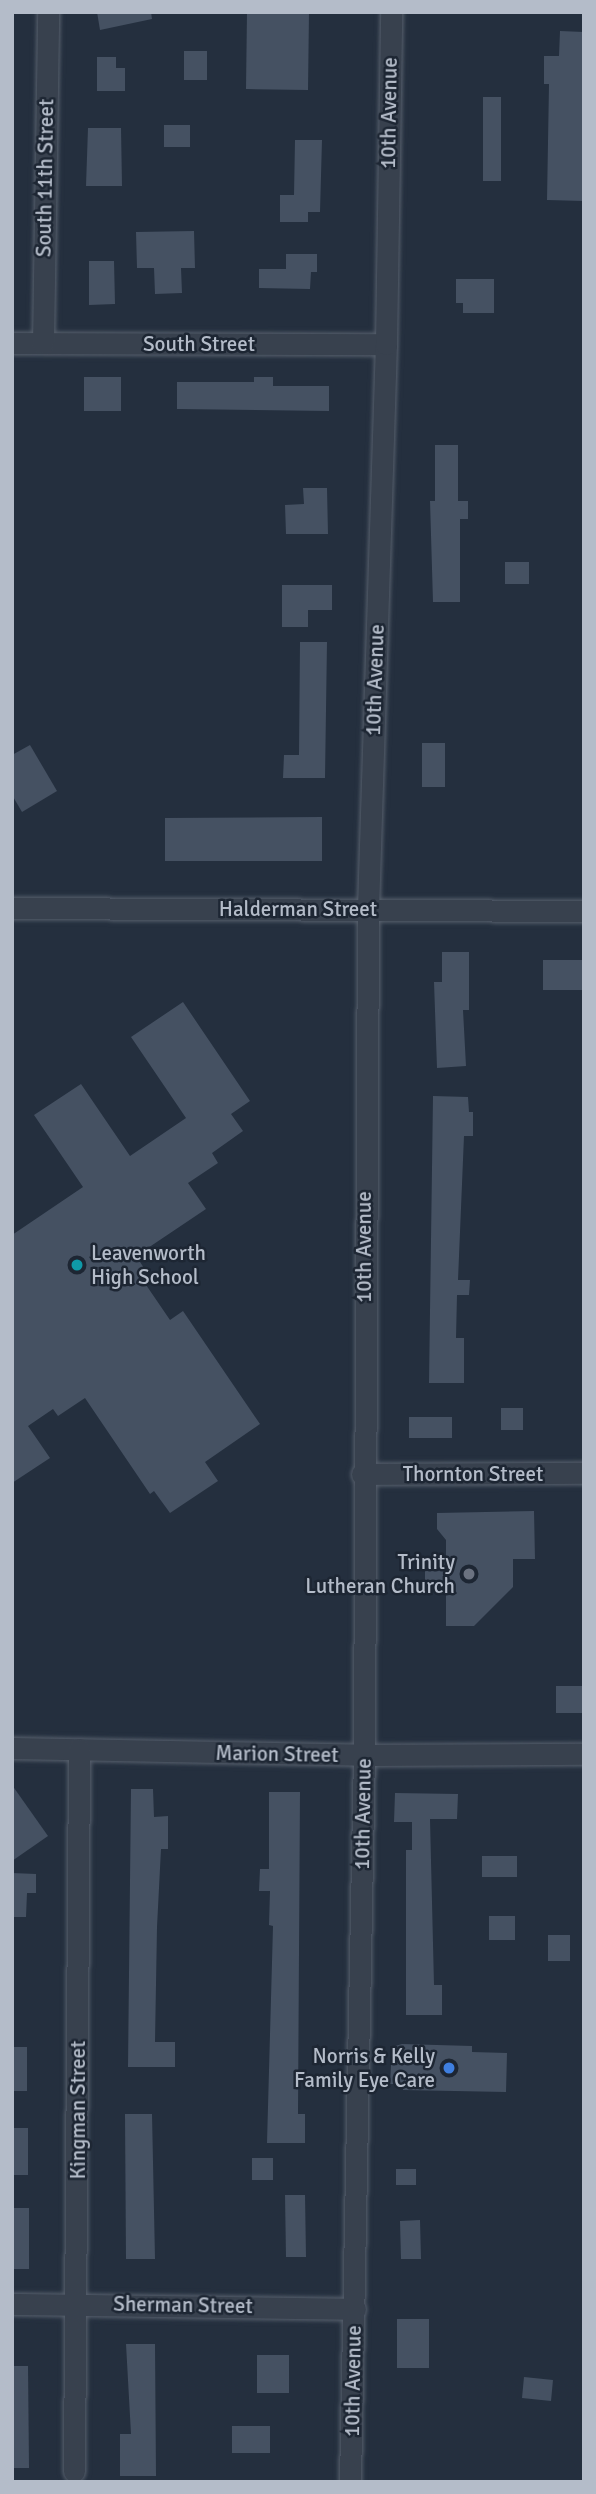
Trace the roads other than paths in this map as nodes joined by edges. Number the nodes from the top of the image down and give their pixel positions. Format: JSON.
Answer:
{"nodes":[{"id":1,"x":48,"y":12,"type":"edge"},
{"id":2,"x":391,"y":12,"type":"edge"},
{"id":3,"x":12,"y":343,"type":"edge"},
{"id":4,"x":43,"y":343,"type":"junction"},
{"id":5,"x":386,"y":344,"type":"junction"},
{"id":6,"x":12,"y":908,"type":"edge"},
{"id":7,"x":368,"y":909,"type":"junction"},
{"id":8,"x":584,"y":911,"type":"edge"},
{"id":9,"x":584,"y":1473,"type":"edge"},
{"id":10,"x":362,"y":1474,"type":"junction"},
{"id":11,"x":12,"y":1748,"type":"edge"},
{"id":12,"x":79,"y":1749,"type":"junction"},
{"id":13,"x":584,"y":1754,"type":"edge"},
{"id":14,"x":364,"y":1755,"type":"junction"},
{"id":15,"x":12,"y":2304,"type":"edge"},
{"id":16,"x":77,"y":2304,"type":"junction"},
{"id":17,"x":355,"y":2309,"type":"junction"},
{"id":18,"x":74,"y":2471,"type":"dead end"},
{"id":19,"x":350,"y":2482,"type":"edge"}],
"edges":[{"from":1,"to":4,"type":"street","name":"South 11th Street"},
{"from":2,"to":5,"type":"street","name":"10th Avenue"},
{"from":3,"to":4,"type":"street","name":"South Street"},
{"from":4,"to":5,"type":"street","name":"South Street"},
{"from":5,"to":7,"type":"street","name":"10th Avenue"},
{"from":6,"to":7,"type":"street","name":"Halderman Street"},
{"from":7,"to":8,"type":"street","name":"Halderman Street"},
{"from":7,"to":10,"type":"street","name":"10th Avenue"},
{"from":9,"to":10,"type":"street","name":"Thornton Street"},
{"from":10,"to":14,"type":"street","name":"10th Avenue"},
{"from":11,"to":12,"type":"street","name":"Marion Street"},
{"from":12,"to":14,"type":"street","name":"Marion Street"},
{"from":12,"to":16,"type":"street","name":"Kingman Street"},
{"from":13,"to":14,"type":"street","name":"Marion Street"},
{"from":14,"to":17,"type":"street","name":"10th Avenue"},
{"from":15,"to":16,"type":"street","name":"Sherman Street"},
{"from":16,"to":17,"type":"street","name":"Sherman Street"},
{"from":16,"to":18,"type":"street","name":"Kingman Street"},
{"from":17,"to":19,"type":"street","name":"10th Avenue"}]}
